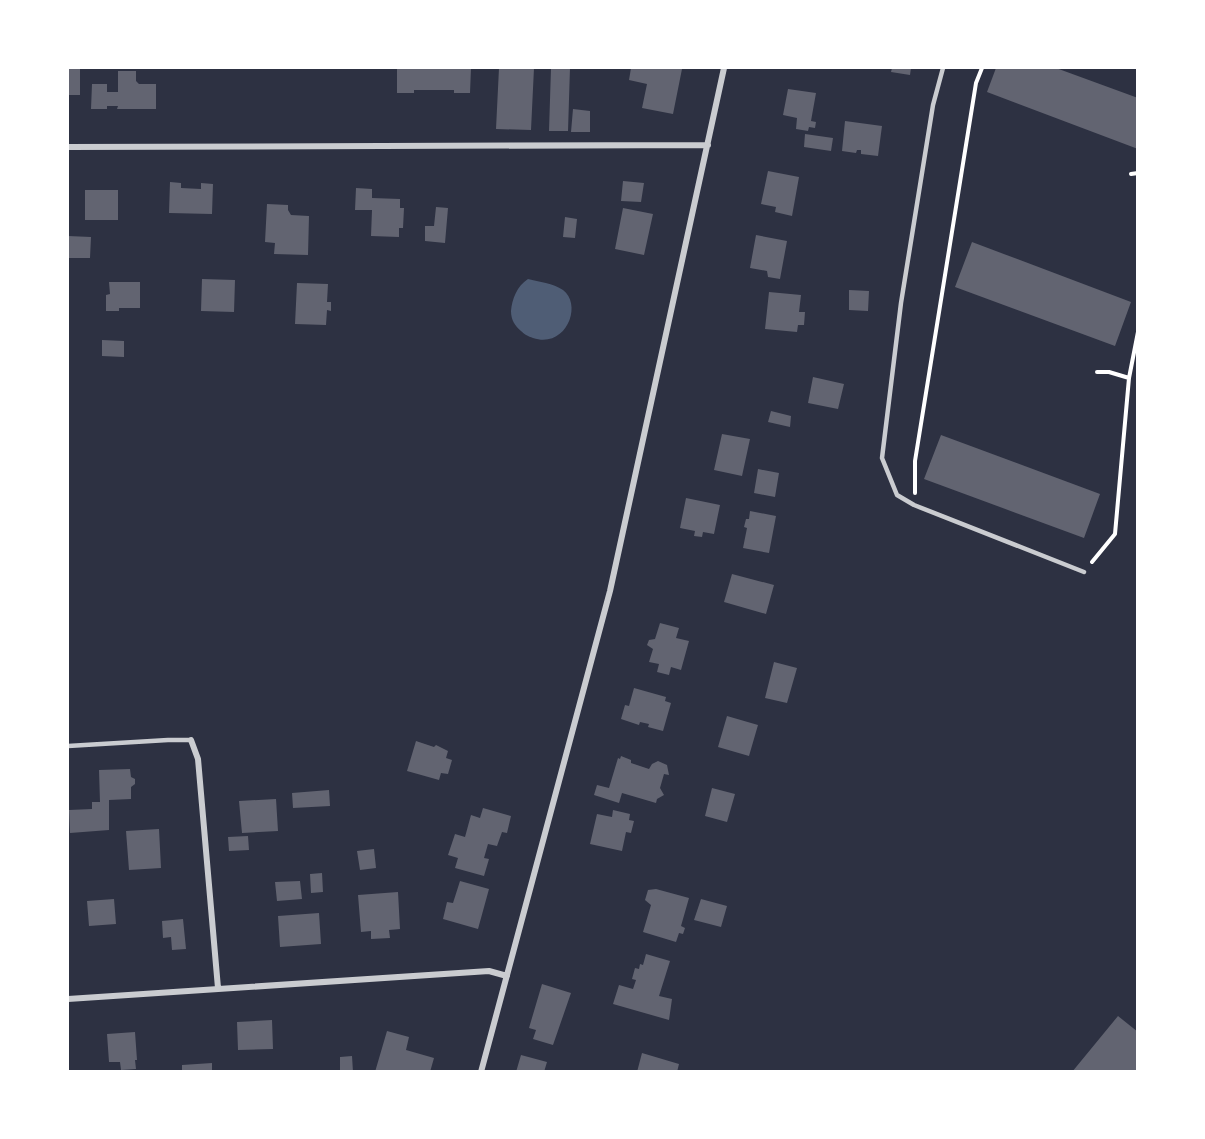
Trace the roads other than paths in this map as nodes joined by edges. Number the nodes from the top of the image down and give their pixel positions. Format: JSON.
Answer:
{"nodes":[{"id":1,"x":724,"y":68,"type":"edge"},
{"id":2,"x":944,"y":68,"type":"edge"},
{"id":3,"x":708,"y":145,"type":"junction"},
{"id":4,"x":68,"y":147,"type":"edge"},
{"id":5,"x":1084,"y":572,"type":"road end"},
{"id":6,"x":191,"y":740,"type":"joint"},
{"id":7,"x":68,"y":746,"type":"edge"},
{"id":8,"x":507,"y":976,"type":"junction"},
{"id":9,"x":218,"y":988,"type":"junction"},
{"id":10,"x":68,"y":999,"type":"edge"},
{"id":11,"x":481,"y":1071,"type":"edge"}],
"edges":[{"from":1,"to":3,"type":"street"},
{"from":2,"to":5,"type":"lane"},
{"from":3,"to":4,"type":"street"},
{"from":3,"to":8,"type":"street"},
{"from":6,"to":7,"type":"lane"},
{"from":6,"to":9,"type":"street"},
{"from":8,"to":9,"type":"street"},
{"from":8,"to":11,"type":"street"},
{"from":9,"to":10,"type":"street"}]}
